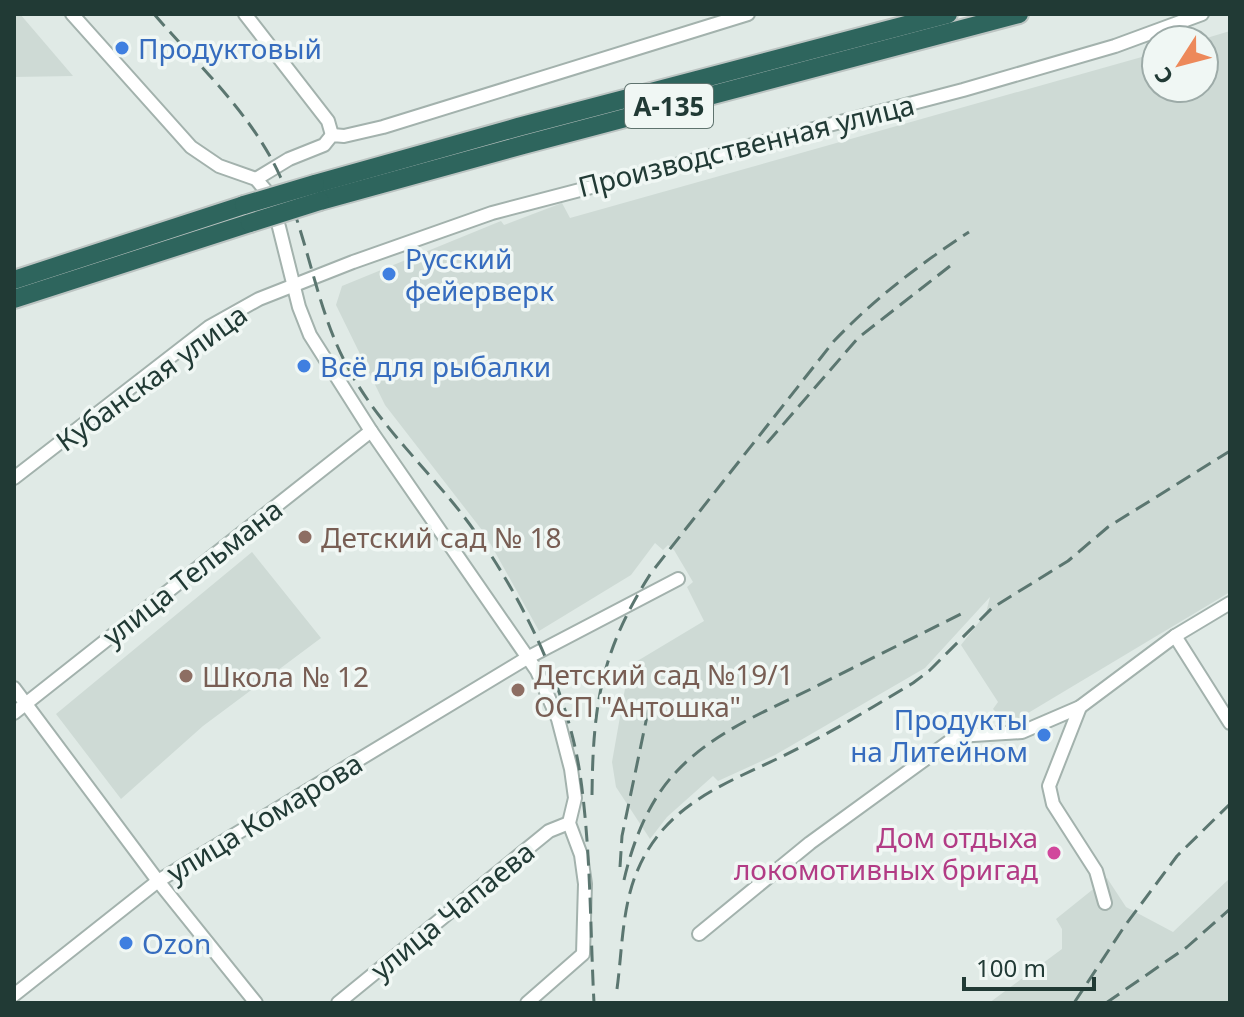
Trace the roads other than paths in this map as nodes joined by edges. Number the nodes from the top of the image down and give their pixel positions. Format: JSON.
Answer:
{"nodes":[{"id":1,"x":72,"y":14,"type":"edge"},
{"id":2,"x":245,"y":14,"type":"edge"},
{"id":3,"x":748,"y":14,"type":"edge"},
{"id":4,"x":948,"y":14,"type":"edge"},
{"id":5,"x":1019,"y":14,"type":"edge"},
{"id":6,"x":1202,"y":14,"type":"edge"},
{"id":7,"x":332,"y":135,"type":"junction"},
{"id":8,"x":256,"y":179,"type":"junction"},
{"id":9,"x":318,"y":192,"type":"junction"},
{"id":10,"x":247,"y":214,"type":"junction"},
{"id":11,"x":14,"y":280,"type":"edge"},
{"id":12,"x":294,"y":286,"type":"junction"},
{"id":13,"x":14,"y":299,"type":"edge"},
{"id":14,"x":371,"y":431,"type":"junction"},
{"id":15,"x":14,"y":478,"type":"edge"},
{"id":16,"x":678,"y":579,"type":"dead end"},
{"id":17,"x":1230,"y":603,"type":"edge"},
{"id":18,"x":1175,"y":636,"type":"junction"},
{"id":19,"x":527,"y":658,"type":"junction"},
{"id":20,"x":14,"y":688,"type":"edge"},
{"id":21,"x":26,"y":704,"type":"junction"},
{"id":22,"x":1080,"y":707,"type":"junction"},
{"id":23,"x":14,"y":713,"type":"edge"},
{"id":24,"x":1230,"y":723,"type":"edge"},
{"id":25,"x":569,"y":823,"type":"junction"},
{"id":26,"x":158,"y":881,"type":"junction"},
{"id":27,"x":1105,"y":903,"type":"dead end"},
{"id":28,"x":699,"y":934,"type":"dead end"},
{"id":29,"x":14,"y":995,"type":"edge"},
{"id":30,"x":256,"y":1003,"type":"edge"},
{"id":31,"x":338,"y":1003,"type":"edge"},
{"id":32,"x":527,"y":1003,"type":"edge"}],
"edges":[{"from":1,"to":8,"type":"street"},
{"from":2,"to":7,"type":"street"},
{"from":3,"to":7,"type":"street"},
{"from":4,"to":9,"type":"highway","number":"А-135"},
{"from":5,"to":9,"type":"highway","number":"А-135"},
{"from":6,"to":12,"type":"street","name":"Производственная улица"},
{"from":7,"to":8,"type":"street"},
{"from":8,"to":12,"type":"street"},
{"from":9,"to":10,"type":"highway","number":"А-135","bridge":true},
{"from":10,"to":11,"type":"highway","number":"А-135"},
{"from":10,"to":13,"type":"highway","number":"А-135"},
{"from":12,"to":14,"type":"street"},
{"from":12,"to":15,"type":"street","name":"Кубанская улица"},
{"from":14,"to":19,"type":"street"},
{"from":14,"to":21,"type":"street","name":"улица Тельмана"},
{"from":16,"to":19,"type":"street","name":"улица Комарова"},
{"from":17,"to":18,"type":"street"},
{"from":18,"to":22,"type":"street"},
{"from":18,"to":24,"type":"street"},
{"from":19,"to":25,"type":"street"},
{"from":19,"to":26,"type":"street","name":"улица Комарова"},
{"from":20,"to":21,"type":"street"},
{"from":21,"to":23,"type":"street","name":"улица Тельмана"},
{"from":21,"to":26,"type":"street"},
{"from":22,"to":27,"type":"street"},
{"from":22,"to":28,"type":"street"},
{"from":25,"to":31,"type":"street","name":"улица Чапаева"},
{"from":25,"to":32,"type":"street"},
{"from":26,"to":29,"type":"street","name":"улица Комарова"},
{"from":26,"to":30,"type":"street"}]}
